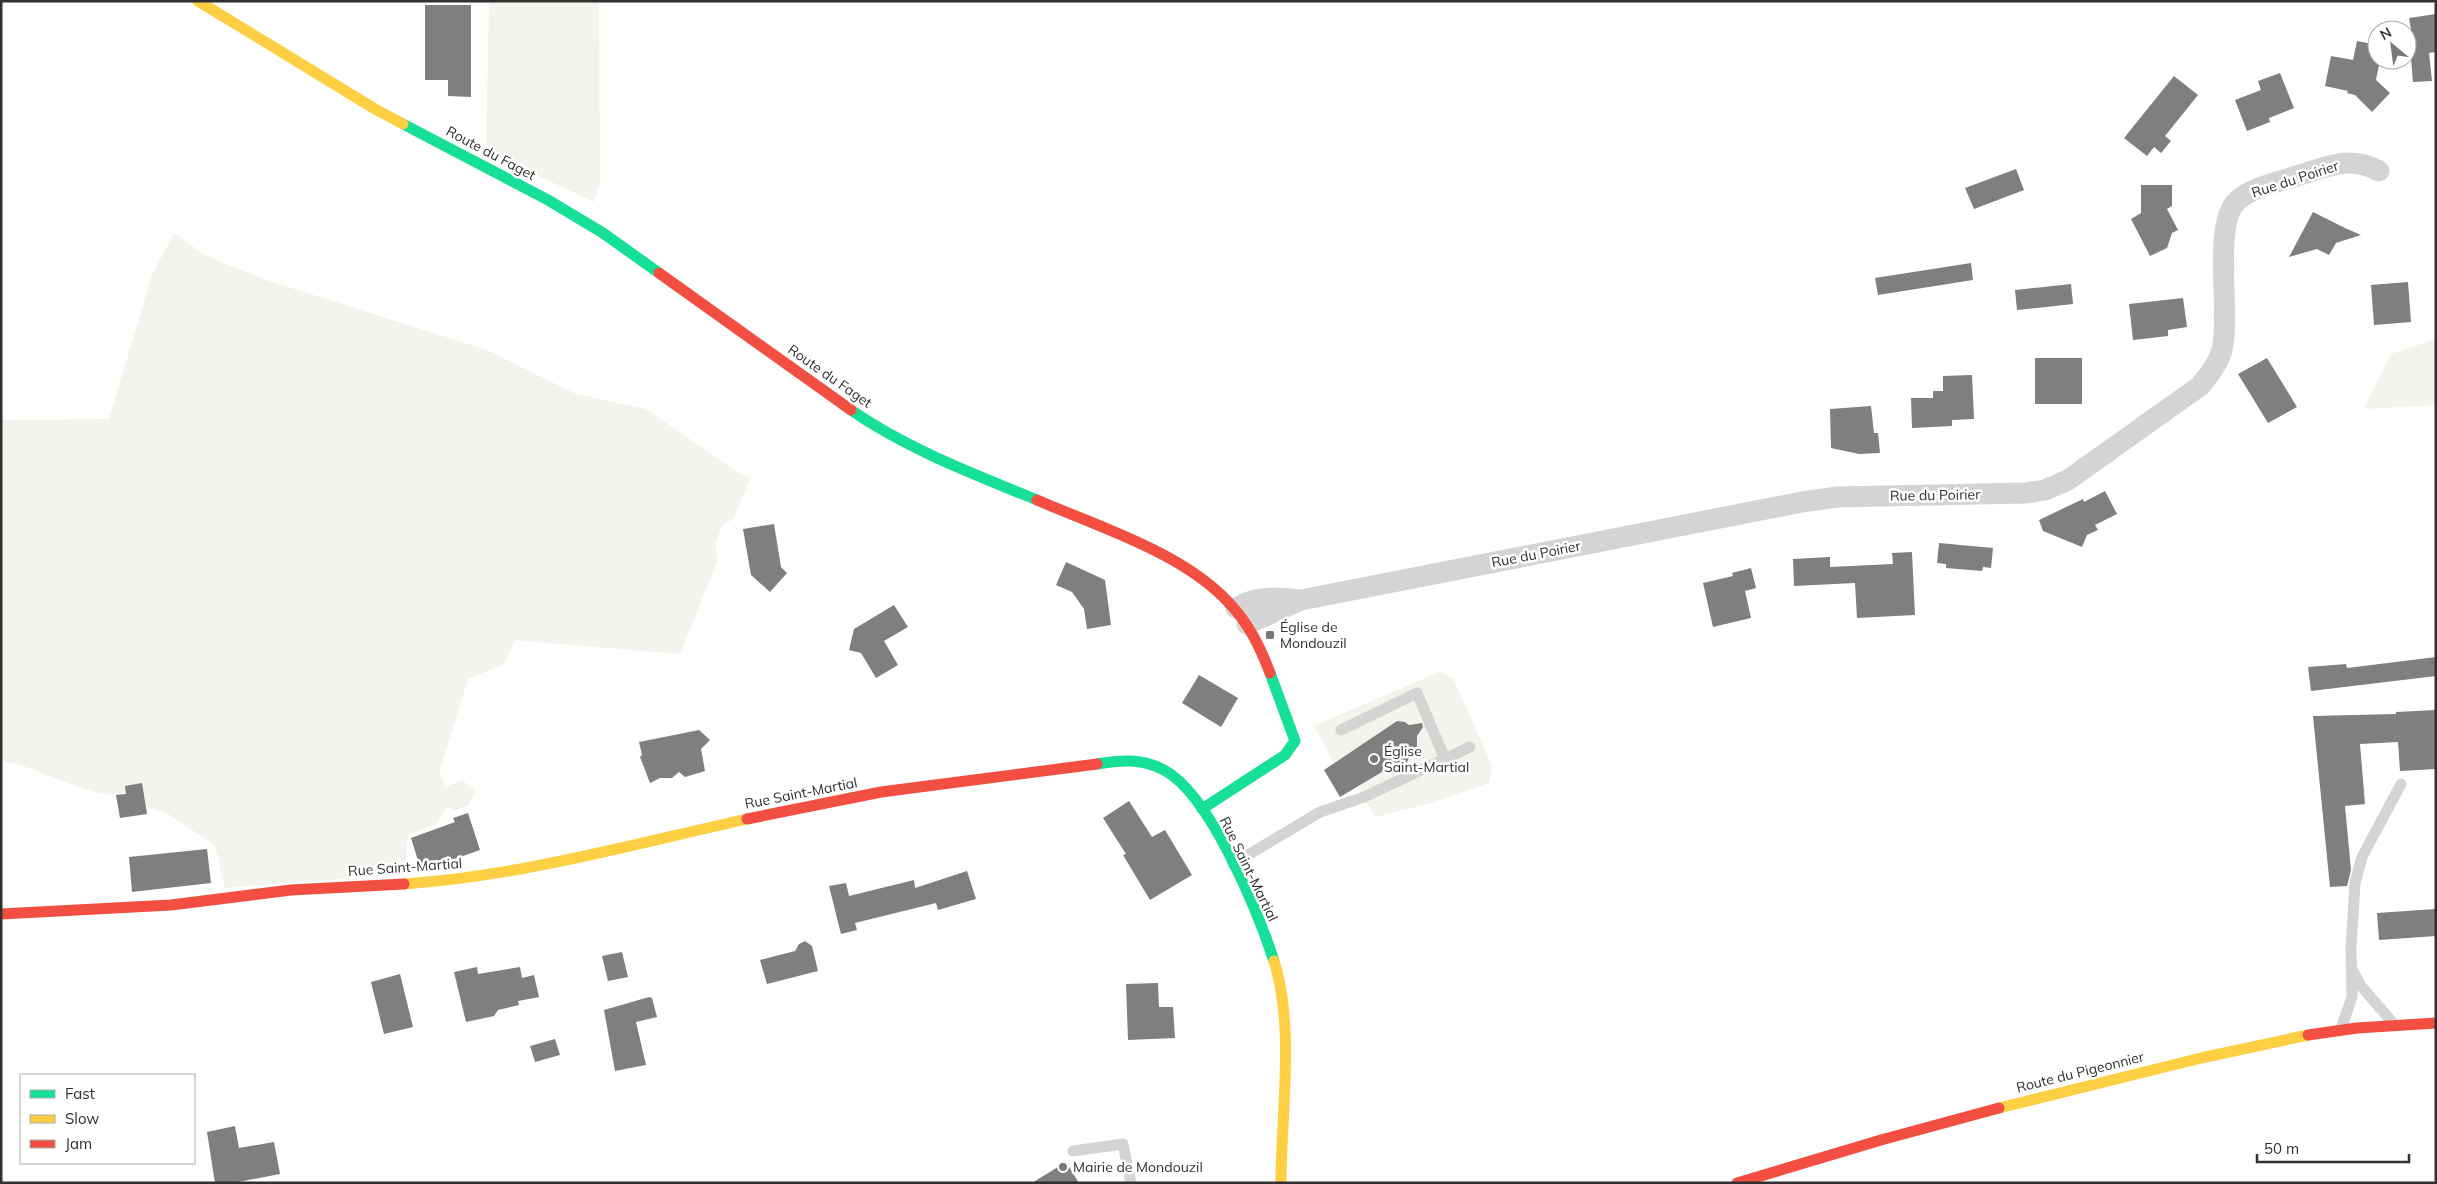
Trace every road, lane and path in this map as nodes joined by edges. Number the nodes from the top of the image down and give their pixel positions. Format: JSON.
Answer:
{"nodes":[{"id":1,"x":198,"y":1,"type":"edge"},
{"id":2,"x":2379,"y":171,"type":"dead end"},
{"id":3,"x":1241,"y":616,"type":"junction"},
{"id":4,"x":1341,"y":730,"type":"dead end"},
{"id":5,"x":1470,"y":747,"type":"dead end"},
{"id":6,"x":1446,"y":759,"type":"junction"},
{"id":7,"x":2401,"y":784,"type":"dead end"},
{"id":8,"x":1202,"y":809,"type":"junction"},
{"id":9,"x":1233,"y":864,"type":"junction"},
{"id":10,"x":1,"y":914,"type":"edge"},
{"id":11,"x":2351,"y":968,"type":"junction"},
{"id":12,"x":2393,"y":1023,"type":"junction"},
{"id":13,"x":2436,"y":1023,"type":"edge"},
{"id":14,"x":2341,"y":1029,"type":"junction"},
{"id":15,"x":1073,"y":1151,"type":"dead end"},
{"id":16,"x":1131,"y":1183,"type":"edge"},
{"id":17,"x":1281,"y":1183,"type":"edge"},
{"id":18,"x":1737,"y":1183,"type":"edge"}],
"edges":[{"from":1,"to":3,"type":"street","name":"Route du Faget"},
{"from":2,"to":3,"type":"street","name":"Rue du Poirier"},
{"from":3,"to":8,"type":"street","name":"Route du Faget"},
{"from":4,"to":6,"type":"lane"},
{"from":5,"to":6,"type":"lane"},
{"from":6,"to":9,"type":"lane"},
{"from":7,"to":11,"type":"lane"},
{"from":8,"to":9,"type":"street","name":"Rue Saint-Martial"},
{"from":8,"to":10,"type":"street","name":"Rue Saint-Martial"},
{"from":9,"to":17,"type":"street","name":"Rue Saint-Martial"},
{"from":11,"to":12,"type":"lane"},
{"from":11,"to":14,"type":"lane"},
{"from":12,"to":13,"type":"street","name":"Route du Pigeonnier"},
{"from":12,"to":14,"type":"street","name":"Route du Pigeonnier"},
{"from":14,"to":18,"type":"street","name":"Route du Pigeonnier"},
{"from":15,"to":16,"type":"lane"}]}
